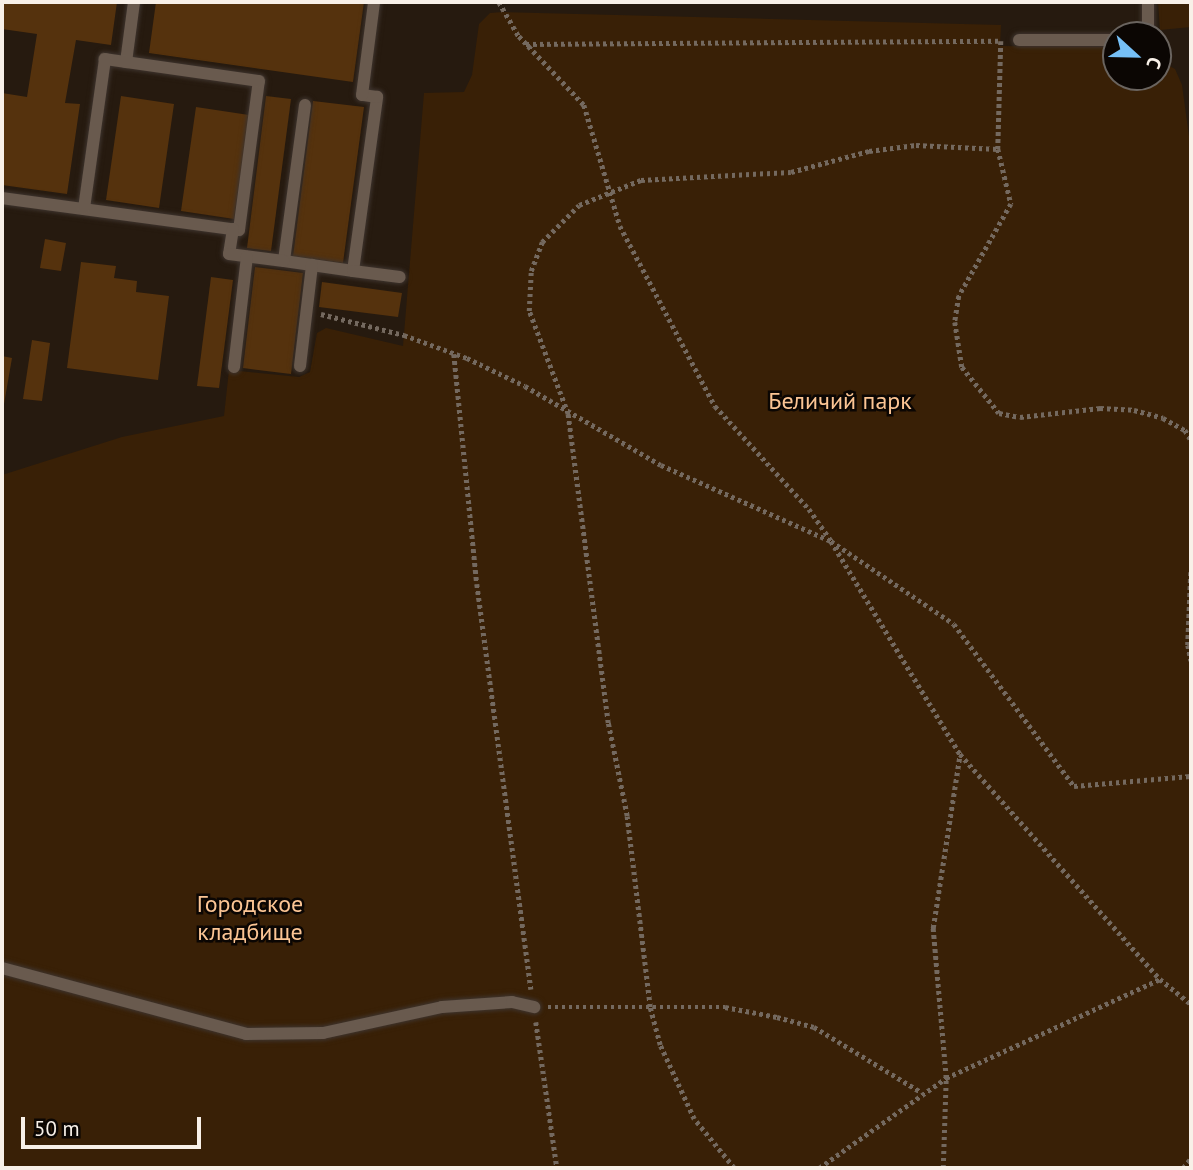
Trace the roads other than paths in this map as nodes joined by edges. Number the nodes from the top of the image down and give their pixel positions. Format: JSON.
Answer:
{"nodes":[{"id":1,"x":134,"y":2,"type":"edge"},
{"id":2,"x":374,"y":2,"type":"edge"},
{"id":3,"x":1148,"y":2,"type":"edge"},
{"id":4,"x":1148,"y":21,"type":"edge"},
{"id":5,"x":1019,"y":40,"type":"dead end"},
{"id":6,"x":1102,"y":40,"type":"edge"},
{"id":7,"x":126,"y":62,"type":"junction"},
{"id":8,"x":305,"y":105,"type":"dead end"},
{"id":9,"x":2,"y":198,"type":"edge"},
{"id":10,"x":84,"y":209,"type":"junction"},
{"id":11,"x":233,"y":229,"type":"junction"},
{"id":12,"x":247,"y":257,"type":"junction"},
{"id":13,"x":284,"y":261,"type":"junction"},
{"id":14,"x":312,"y":265,"type":"junction"},
{"id":15,"x":353,"y":271,"type":"junction"},
{"id":16,"x":400,"y":277,"type":"dead end"},
{"id":17,"x":300,"y":366,"type":"dead end"},
{"id":18,"x":234,"y":367,"type":"dead end"},
{"id":19,"x":2,"y":968,"type":"edge"},
{"id":20,"x":534,"y":1007,"type":"road end"}],
"edges":[{"from":1,"to":7,"type":"lane"},
{"from":2,"to":15,"type":"lane"},
{"from":3,"to":4,"type":"lane"},
{"from":5,"to":6,"type":"lane"},
{"from":7,"to":10,"type":"lane"},
{"from":7,"to":11,"type":"lane"},
{"from":8,"to":13,"type":"lane"},
{"from":9,"to":10,"type":"lane"},
{"from":10,"to":11,"type":"lane"},
{"from":11,"to":12,"type":"lane"},
{"from":12,"to":13,"type":"lane"},
{"from":12,"to":18,"type":"lane"},
{"from":13,"to":14,"type":"lane"},
{"from":14,"to":15,"type":"lane"},
{"from":14,"to":17,"type":"lane"},
{"from":15,"to":16,"type":"lane"},
{"from":19,"to":20,"type":"lane"}]}
